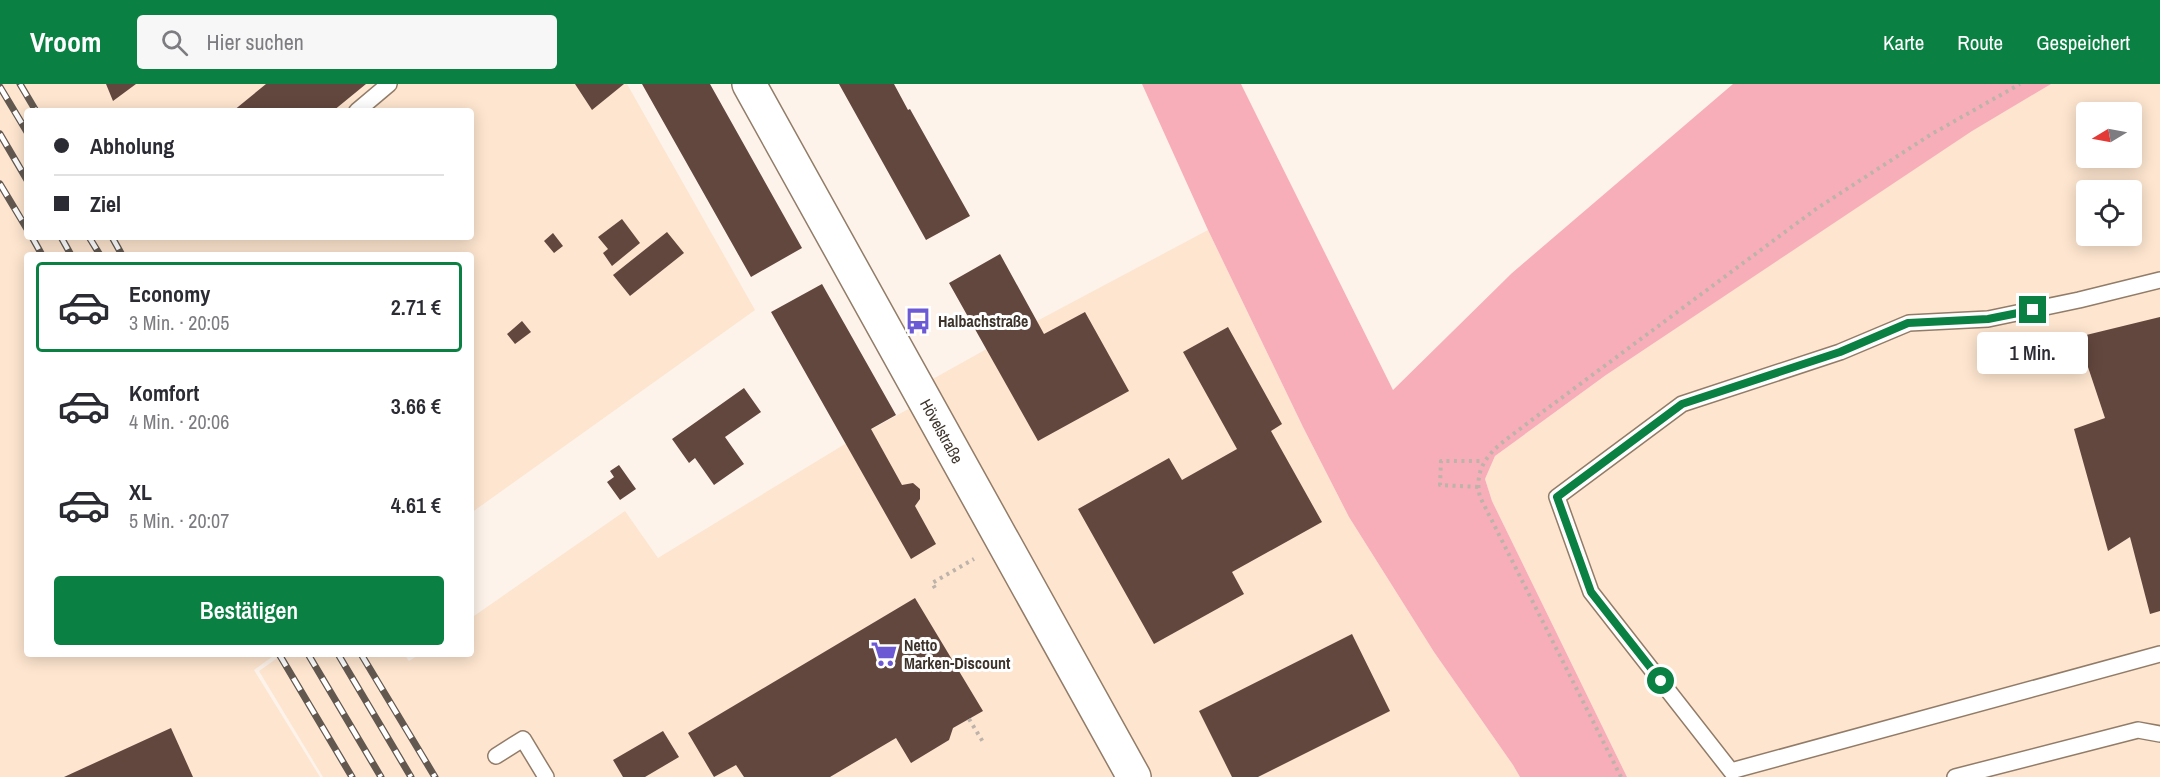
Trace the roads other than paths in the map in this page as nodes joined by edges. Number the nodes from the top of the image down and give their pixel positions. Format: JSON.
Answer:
{"nodes":[{"id":1,"x":389,"y":84,"type":"edge"},
{"id":2,"x":749,"y":84,"type":"edge"},
{"id":3,"x":361,"y":108,"type":"edge"},
{"id":4,"x":2160,"y":280,"type":"edge"},
{"id":5,"x":2160,"y":654,"type":"edge"},
{"id":6,"x":2160,"y":734,"type":"edge"},
{"id":7,"x":496,"y":756,"type":"dead end"},
{"id":8,"x":546,"y":777,"type":"edge"},
{"id":9,"x":1134,"y":777,"type":"edge"},
{"id":10,"x":1955,"y":777,"type":"edge"}],
"edges":[{"from":1,"to":3,"type":"lane"},
{"from":2,"to":9,"type":"main road","name":"Hövelstraße"},
{"from":4,"to":5,"type":"lane"},
{"from":6,"to":10,"type":"lane"},
{"from":7,"to":8,"type":"lane"}]}
